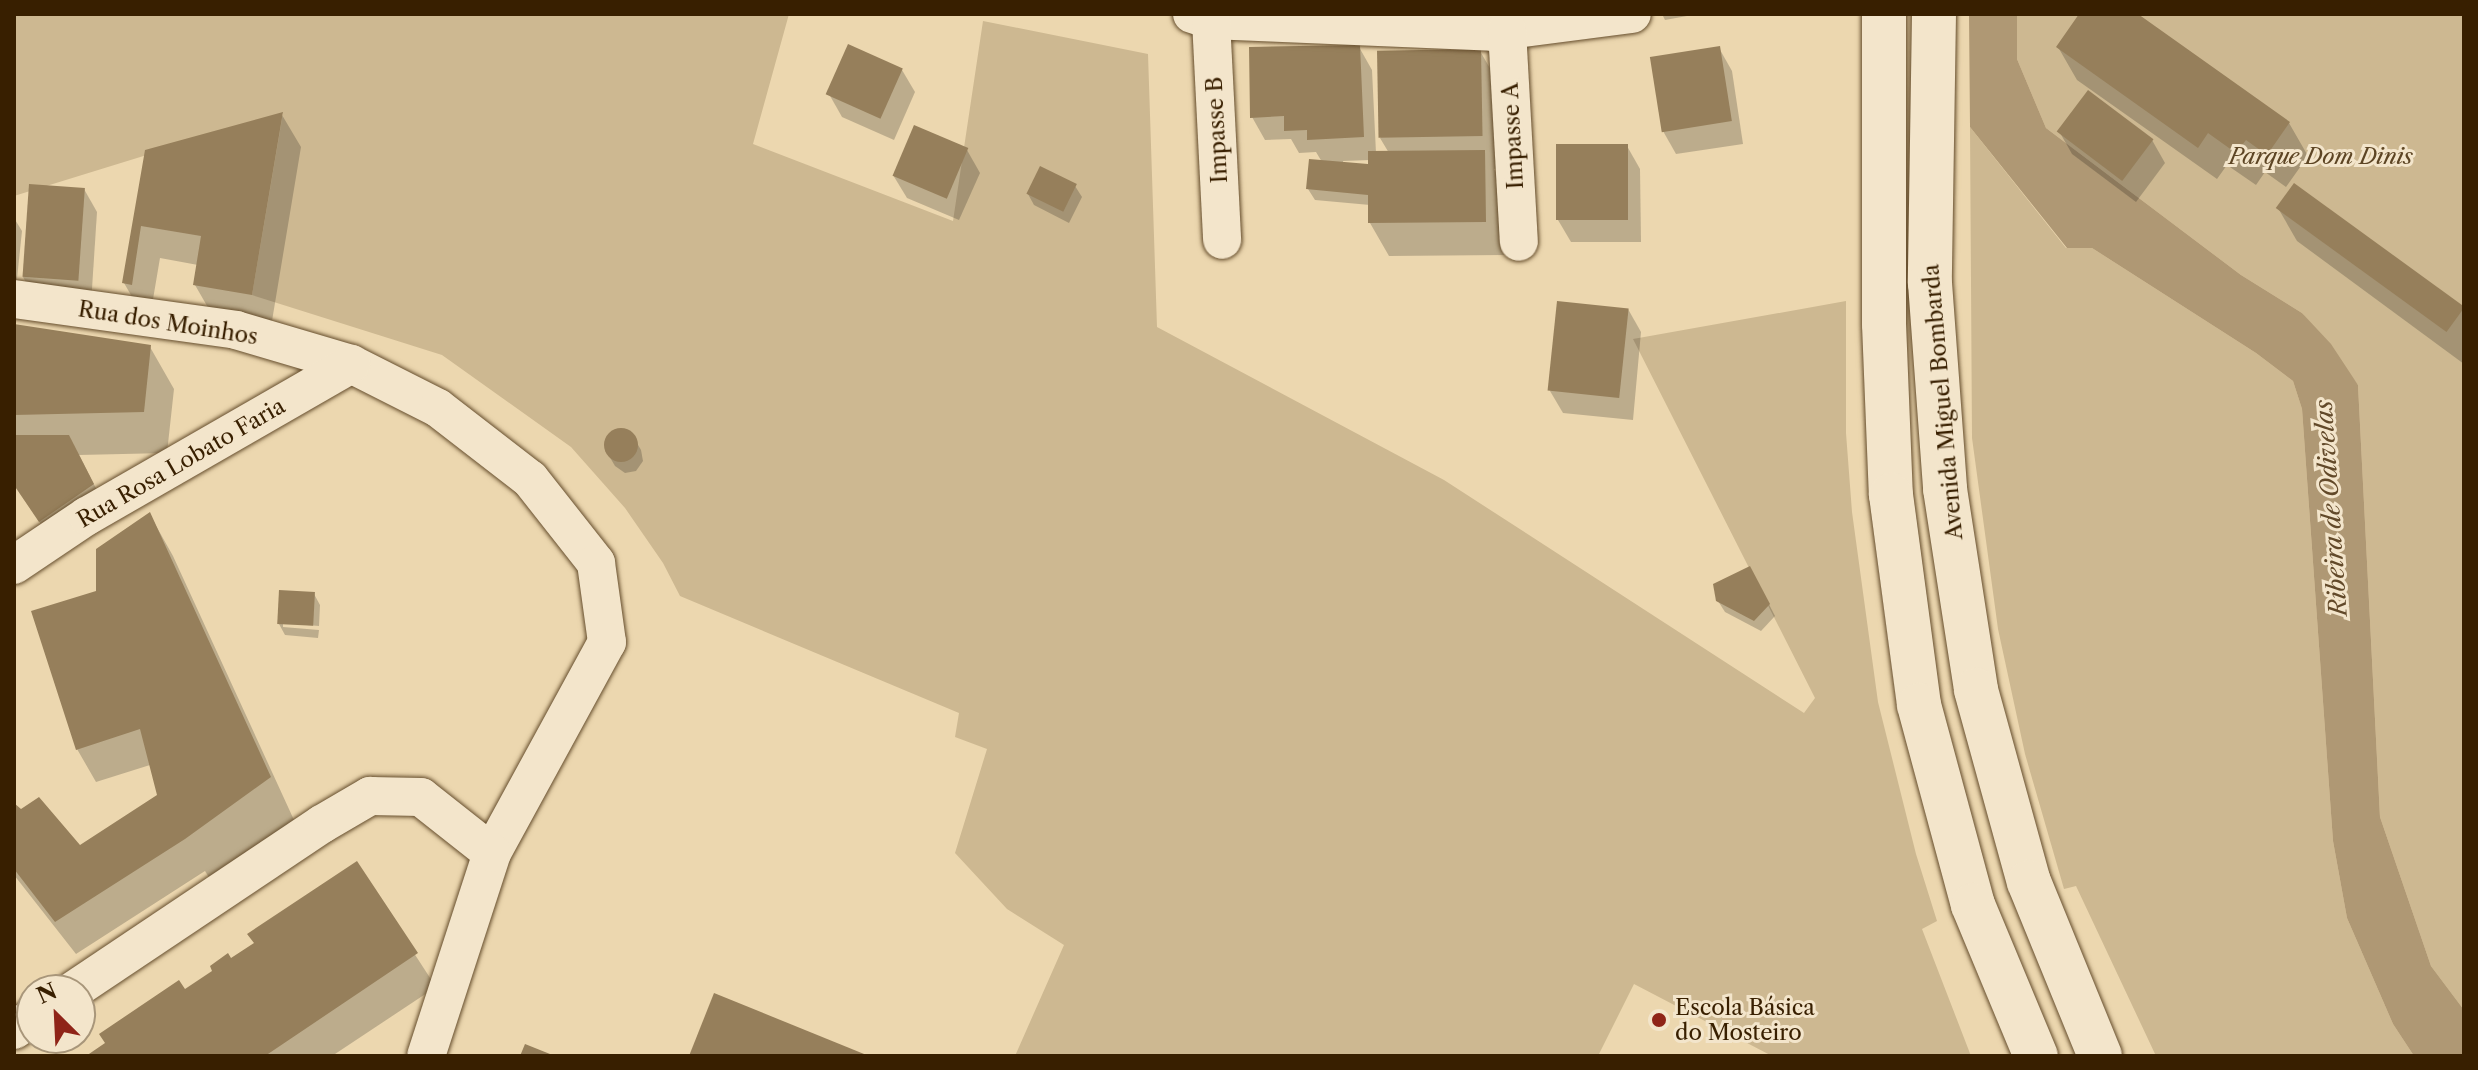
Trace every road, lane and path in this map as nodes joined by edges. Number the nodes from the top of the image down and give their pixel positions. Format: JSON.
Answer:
{"nodes":[{"id":1,"x":1632,"y":14,"type":"edge"},
{"id":2,"x":1884,"y":14,"type":"edge"},
{"id":3,"x":1934,"y":14,"type":"edge"},
{"id":4,"x":1202,"y":17,"type":"edge"},
{"id":5,"x":1507,"y":30,"type":"junction"},
{"id":6,"x":1222,"y":240,"type":"dead end"},
{"id":7,"x":1519,"y":242,"type":"dead end"},
{"id":8,"x":14,"y":299,"type":"edge"},
{"id":9,"x":351,"y":364,"type":"junction"},
{"id":10,"x":14,"y":565,"type":"edge"},
{"id":11,"x":492,"y":853,"type":"junction"},
{"id":12,"x":96,"y":975,"type":"edge"},
{"id":13,"x":426,"y":1056,"type":"edge"},
{"id":14,"x":2036,"y":1056,"type":"edge"},
{"id":15,"x":2100,"y":1056,"type":"edge"}],
"edges":[{"from":1,"to":5,"type":"street"},
{"from":2,"to":14,"type":"main road"},
{"from":3,"to":15,"type":"main road","name":"Avenida Miguel Bombarda"},
{"from":4,"to":5,"type":"street"},
{"from":4,"to":6,"type":"street","name":"Impasse B"},
{"from":5,"to":7,"type":"street","name":"Impasse A"},
{"from":8,"to":9,"type":"street","name":"Rua dos Moinhos"},
{"from":9,"to":10,"type":"street","name":"Rua Rosa Lobato Faria"},
{"from":9,"to":11,"type":"street","name":"Rua dos Moinhos"},
{"from":11,"to":12,"type":"street"},
{"from":11,"to":13,"type":"street","name":"Rua dos Moinhos"}]}
